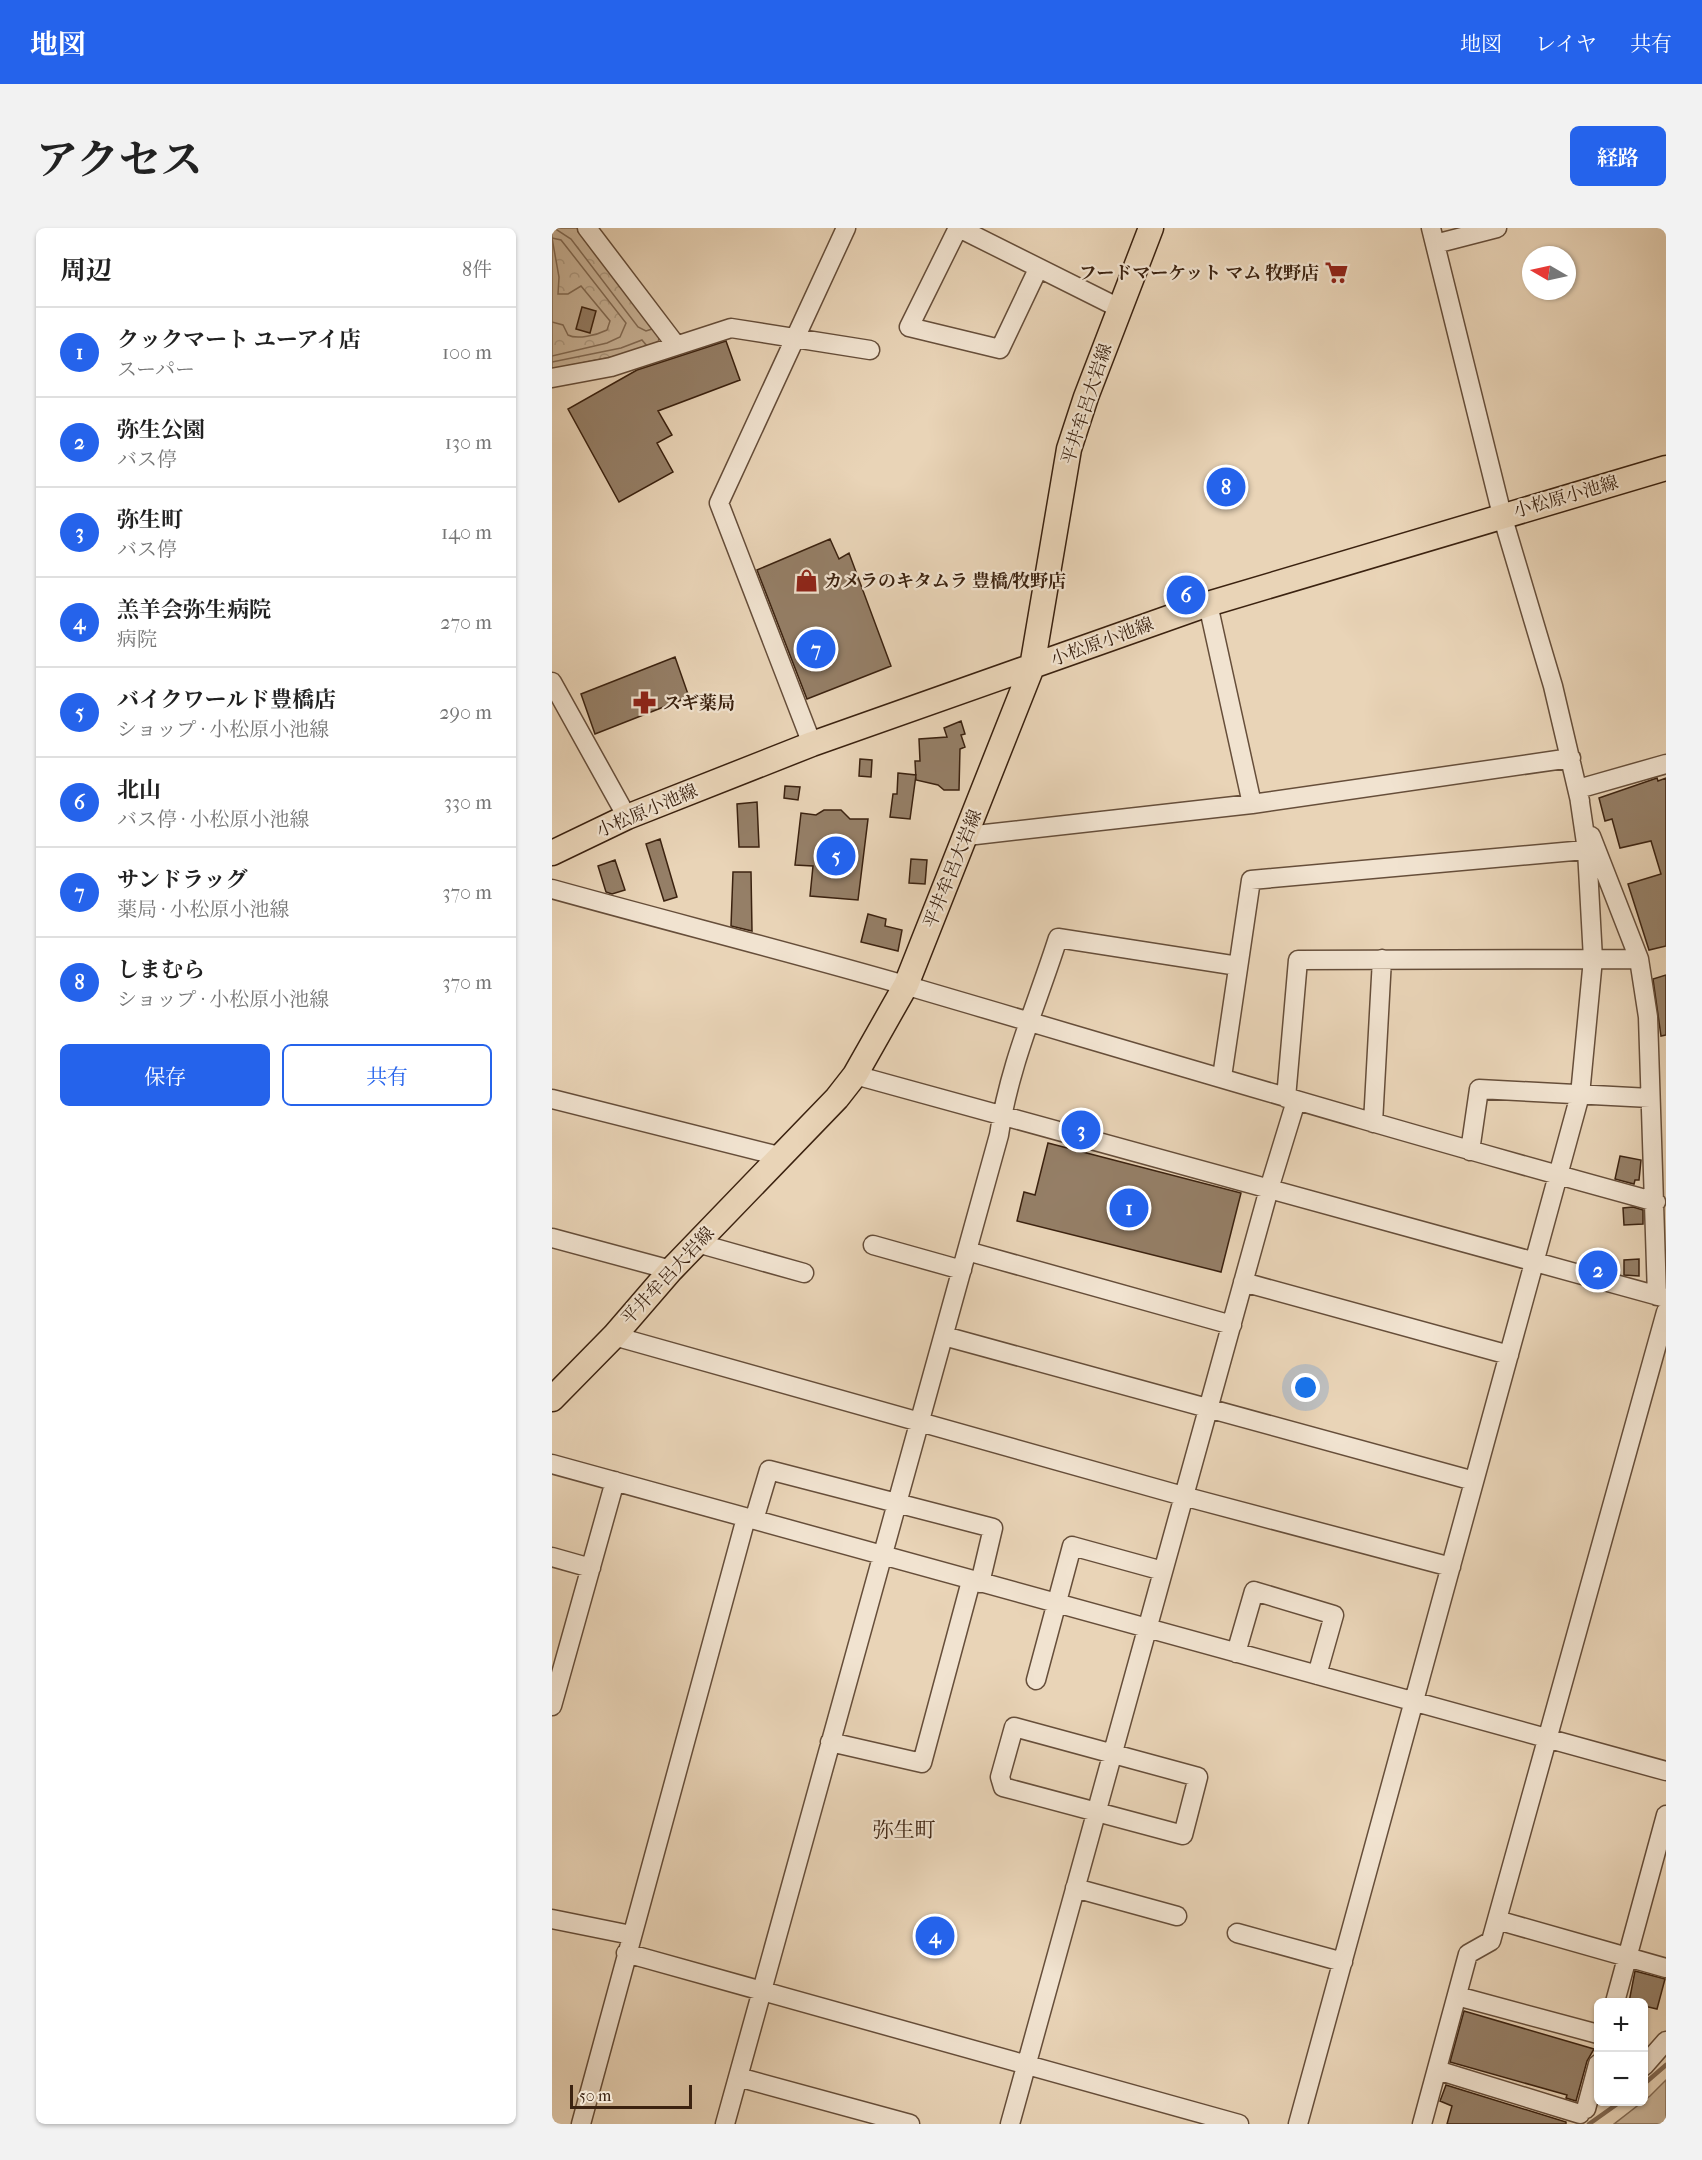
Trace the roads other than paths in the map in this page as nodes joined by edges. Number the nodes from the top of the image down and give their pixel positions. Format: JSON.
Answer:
{"nodes":[{"id":1,"x":587,"y":228,"type":"edge"},
{"id":2,"x":846,"y":228,"type":"edge"},
{"id":3,"x":959,"y":228,"type":"edge"},
{"id":4,"x":1151,"y":228,"type":"edge"},
{"id":5,"x":1497,"y":228,"type":"edge"},
{"id":6,"x":1433,"y":236,"type":"edge"},
{"id":7,"x":1038,"y":268,"type":"junction"},
{"id":8,"x":1119,"y":308,"type":"junction"},
{"id":9,"x":794,"y":337,"type":"junction"},
{"id":10,"x":676,"y":345,"type":"junction"},
{"id":11,"x":870,"y":350,"type":"dead end"},
{"id":12,"x":552,"y":378,"type":"edge"},
{"id":13,"x":1666,"y":468,"type":"edge"},
{"id":14,"x":1502,"y":515,"type":"junction"},
{"id":15,"x":1208,"y":604,"type":"junction"},
{"id":16,"x":1032,"y":667,"type":"junction"},
{"id":17,"x":552,"y":682,"type":"edge"},
{"id":18,"x":812,"y":744,"type":"junction"},
{"id":19,"x":1571,"y":758,"type":"junction"},
{"id":20,"x":1666,"y":764,"type":"edge"},
{"id":21,"x":1578,"y":789,"type":"junction"},
{"id":22,"x":1252,"y":804,"type":"junction"},
{"id":23,"x":627,"y":818,"type":"junction"},
{"id":24,"x":967,"y":836,"type":"junction"},
{"id":25,"x":1592,"y":850,"type":"junction"},
{"id":26,"x":552,"y":853,"type":"edge"},
{"id":27,"x":552,"y":890,"type":"edge"},
{"id":28,"x":1382,"y":959,"type":"junction"},
{"id":29,"x":1593,"y":959,"type":"junction"},
{"id":30,"x":1639,"y":959,"type":"junction"},
{"id":31,"x":1238,"y":966,"type":"junction"},
{"id":32,"x":906,"y":985,"type":"junction"},
{"id":33,"x":1029,"y":1023,"type":"junction"},
{"id":34,"x":855,"y":1075,"type":"junction"},
{"id":35,"x":1222,"y":1077,"type":"junction"},
{"id":36,"x":1580,"y":1095,"type":"junction"},
{"id":37,"x":1650,"y":1098,"type":"junction"},
{"id":38,"x":552,"y":1099,"type":"edge"},
{"id":39,"x":1291,"y":1099,"type":"junction"},
{"id":40,"x":1002,"y":1115,"type":"junction"},
{"id":41,"x":1373,"y":1123,"type":"junction"},
{"id":42,"x":1470,"y":1151,"type":"junction"},
{"id":43,"x":783,"y":1157,"type":"junction"},
{"id":44,"x":1560,"y":1176,"type":"junction"},
{"id":45,"x":1269,"y":1189,"type":"junction"},
{"id":46,"x":1656,"y":1202,"type":"junction"},
{"id":47,"x":552,"y":1238,"type":"edge"},
{"id":48,"x":697,"y":1243,"type":"junction"},
{"id":49,"x":873,"y":1245,"type":"dead end"},
{"id":50,"x":967,"y":1251,"type":"junction"},
{"id":51,"x":1535,"y":1263,"type":"junction"},
{"id":52,"x":671,"y":1270,"type":"junction"},
{"id":53,"x":962,"y":1270,"type":"junction"},
{"id":54,"x":804,"y":1273,"type":"dead end"},
{"id":55,"x":1243,"y":1282,"type":"junction"},
{"id":56,"x":1662,"y":1297,"type":"edge"},
{"id":57,"x":1666,"y":1312,"type":"edge"},
{"id":58,"x":1232,"y":1325,"type":"junction"},
{"id":59,"x":614,"y":1336,"type":"junction"},
{"id":60,"x":944,"y":1336,"type":"junction"},
{"id":61,"x":1509,"y":1355,"type":"junction"},
{"id":62,"x":552,"y":1399,"type":"edge"},
{"id":63,"x":1208,"y":1409,"type":"junction"},
{"id":64,"x":920,"y":1421,"type":"junction"},
{"id":65,"x":552,"y":1464,"type":"edge"},
{"id":66,"x":615,"y":1481,"type":"junction"},
{"id":67,"x":1474,"y":1481,"type":"junction"},
{"id":68,"x":1184,"y":1496,"type":"junction"},
{"id":69,"x":896,"y":1504,"type":"junction"},
{"id":70,"x":750,"y":1519,"type":"junction"},
{"id":71,"x":882,"y":1556,"type":"junction"},
{"id":72,"x":552,"y":1557,"type":"edge"},
{"id":73,"x":1451,"y":1567,"type":"junction"},
{"id":74,"x":591,"y":1568,"type":"junction"},
{"id":75,"x":1163,"y":1571,"type":"junction"},
{"id":76,"x":976,"y":1582,"type":"junction"},
{"id":77,"x":1056,"y":1604,"type":"junction"},
{"id":78,"x":1147,"y":1629,"type":"junction"},
{"id":79,"x":1236,"y":1653,"type":"junction"},
{"id":80,"x":1317,"y":1675,"type":"junction"},
{"id":81,"x":1036,"y":1680,"type":"dead end"},
{"id":82,"x":1415,"y":1702,"type":"junction"},
{"id":83,"x":552,"y":1706,"type":"edge"},
{"id":84,"x":1549,"y":1738,"type":"junction"},
{"id":85,"x":830,"y":1742,"type":"junction"},
{"id":86,"x":1113,"y":1752,"type":"junction"},
{"id":87,"x":1666,"y":1771,"type":"edge"},
{"id":88,"x":1096,"y":1812,"type":"junction"},
{"id":89,"x":1666,"y":1815,"type":"edge"},
{"id":90,"x":1075,"y":1888,"type":"junction"},
{"id":91,"x":1177,"y":1916,"type":"dead end"},
{"id":92,"x":552,"y":1919,"type":"edge"},
{"id":93,"x":1497,"y":1920,"type":"junction"},
{"id":94,"x":1237,"y":1933,"type":"dead end"},
{"id":95,"x":628,"y":1944,"type":"junction"},
{"id":96,"x":1627,"y":1957,"type":"junction"},
{"id":97,"x":1343,"y":1962,"type":"junction"},
{"id":98,"x":1666,"y":1968,"type":"edge"},
{"id":99,"x":761,"y":1992,"type":"junction"},
{"id":100,"x":1457,"y":1996,"type":"junction"},
{"id":101,"x":1616,"y":1998,"type":"edge"},
{"id":102,"x":1594,"y":2033,"type":"edge"},
{"id":103,"x":1666,"y":2042,"type":"edge"},
{"id":104,"x":1648,"y":2062,"type":"edge"},
{"id":105,"x":1026,"y":2066,"type":"junction"},
{"id":106,"x":1437,"y":2070,"type":"junction"},
{"id":107,"x":738,"y":2077,"type":"junction"},
{"id":108,"x":1594,"y":2079,"type":"edge"},
{"id":109,"x":1583,"y":2112,"type":"edge"},
{"id":110,"x":580,"y":2124,"type":"edge"},
{"id":111,"x":725,"y":2124,"type":"edge"},
{"id":112,"x":910,"y":2124,"type":"edge"},
{"id":113,"x":1010,"y":2124,"type":"edge"},
{"id":114,"x":1239,"y":2124,"type":"edge"},
{"id":115,"x":1298,"y":2124,"type":"edge"},
{"id":116,"x":1422,"y":2124,"type":"edge"}],
"edges":[{"from":1,"to":10,"type":"street"},
{"from":2,"to":9,"type":"street"},
{"from":3,"to":7,"type":"street"},
{"from":3,"to":7,"type":"street"},
{"from":4,"to":8,"type":"main road","name":"平井牟呂大岩線"},
{"from":5,"to":6,"type":"street"},
{"from":6,"to":14,"type":"street"},
{"from":7,"to":8,"type":"street"},
{"from":8,"to":16,"type":"main road","name":"平井牟呂大岩線"},
{"from":9,"to":10,"type":"street"},
{"from":9,"to":11,"type":"street"},
{"from":9,"to":18,"type":"street"},
{"from":10,"to":12,"type":"street"},
{"from":13,"to":14,"type":"main road","name":"小松原小池線"},
{"from":14,"to":15,"type":"main road","name":"小松原小池線"},
{"from":14,"to":19,"type":"street"},
{"from":15,"to":16,"type":"main road","name":"小松原小池線"},
{"from":15,"to":22,"type":"street"},
{"from":16,"to":18,"type":"main road","name":"小松原小池線"},
{"from":16,"to":24,"type":"main road","name":"平井牟呂大岩線"},
{"from":17,"to":23,"type":"street"},
{"from":18,"to":23,"type":"main road","name":"小松原小池線"},
{"from":19,"to":21,"type":"street"},
{"from":19,"to":22,"type":"street"},
{"from":20,"to":21,"type":"street"},
{"from":21,"to":25,"type":"street"},
{"from":22,"to":24,"type":"street"},
{"from":23,"to":26,"type":"main road","name":"小松原小池線"},
{"from":24,"to":32,"type":"main road","name":"平井牟呂大岩線"},
{"from":25,"to":29,"type":"street"},
{"from":25,"to":30,"type":"street"},
{"from":25,"to":31,"type":"street"},
{"from":27,"to":32,"type":"street"},
{"from":28,"to":29,"type":"street"},
{"from":28,"to":39,"type":"street"},
{"from":28,"to":41,"type":"street"},
{"from":29,"to":30,"type":"street"},
{"from":29,"to":36,"type":"street"},
{"from":30,"to":37,"type":"street"},
{"from":31,"to":33,"type":"street"},
{"from":31,"to":35,"type":"street"},
{"from":32,"to":33,"type":"street"},
{"from":32,"to":34,"type":"main road","name":"平井牟呂大岩線"},
{"from":33,"to":35,"type":"street"},
{"from":33,"to":40,"type":"street"},
{"from":34,"to":40,"type":"street"},
{"from":34,"to":43,"type":"main road","name":"平井牟呂大岩線"},
{"from":35,"to":39,"type":"street"},
{"from":36,"to":37,"type":"street"},
{"from":36,"to":42,"type":"street"},
{"from":36,"to":44,"type":"street"},
{"from":37,"to":46,"type":"street"},
{"from":38,"to":43,"type":"street"},
{"from":39,"to":41,"type":"street"},
{"from":39,"to":45,"type":"street"},
{"from":40,"to":45,"type":"street"},
{"from":40,"to":50,"type":"street"},
{"from":41,"to":42,"type":"street"},
{"from":42,"to":44,"type":"street"},
{"from":43,"to":48,"type":"main road","name":"平井牟呂大岩線"},
{"from":44,"to":46,"type":"street"},
{"from":44,"to":51,"type":"street"},
{"from":45,"to":51,"type":"street"},
{"from":45,"to":55,"type":"street"},
{"from":46,"to":56,"type":"street"},
{"from":47,"to":52,"type":"street"},
{"from":48,"to":52,"type":"main road","name":"平井牟呂大岩線"},
{"from":48,"to":54,"type":"street"},
{"from":49,"to":53,"type":"street"},
{"from":50,"to":53,"type":"street"},
{"from":50,"to":58,"type":"street"},
{"from":51,"to":56,"type":"street"},
{"from":51,"to":61,"type":"street"},
{"from":52,"to":59,"type":"main road","name":"平井牟呂大岩線"},
{"from":53,"to":60,"type":"street"},
{"from":55,"to":58,"type":"street"},
{"from":55,"to":61,"type":"street"},
{"from":57,"to":84,"type":"street"},
{"from":58,"to":63,"type":"street"},
{"from":59,"to":62,"type":"main road","name":"平井牟呂大岩線"},
{"from":59,"to":64,"type":"street"},
{"from":60,"to":63,"type":"street"},
{"from":60,"to":64,"type":"street"},
{"from":61,"to":67,"type":"street"},
{"from":63,"to":67,"type":"street"},
{"from":63,"to":68,"type":"street"},
{"from":64,"to":68,"type":"street"},
{"from":64,"to":69,"type":"street"},
{"from":65,"to":66,"type":"street"},
{"from":66,"to":70,"type":"street"},
{"from":66,"to":74,"type":"street"},
{"from":67,"to":73,"type":"street"},
{"from":68,"to":73,"type":"street"},
{"from":68,"to":75,"type":"street"},
{"from":69,"to":70,"type":"street"},
{"from":69,"to":71,"type":"street"},
{"from":69,"to":76,"type":"street"},
{"from":70,"to":71,"type":"street"},
{"from":70,"to":95,"type":"street"},
{"from":71,"to":76,"type":"street"},
{"from":71,"to":85,"type":"street"},
{"from":72,"to":74,"type":"street"},
{"from":73,"to":82,"type":"street"},
{"from":74,"to":83,"type":"street"},
{"from":75,"to":77,"type":"street"},
{"from":75,"to":78,"type":"street"},
{"from":76,"to":77,"type":"street"},
{"from":76,"to":85,"type":"street"},
{"from":77,"to":78,"type":"street"},
{"from":77,"to":81,"type":"street"},
{"from":78,"to":79,"type":"street"},
{"from":78,"to":86,"type":"street"},
{"from":79,"to":80,"type":"street"},
{"from":79,"to":80,"type":"street"},
{"from":80,"to":82,"type":"street"},
{"from":82,"to":84,"type":"street"},
{"from":82,"to":97,"type":"street"},
{"from":84,"to":87,"type":"street"},
{"from":84,"to":93,"type":"street"},
{"from":85,"to":99,"type":"street"},
{"from":86,"to":88,"type":"street"},
{"from":86,"to":88,"type":"street"},
{"from":86,"to":88,"type":"street"},
{"from":88,"to":90,"type":"street"},
{"from":89,"to":96,"type":"street"},
{"from":90,"to":91,"type":"street"},
{"from":90,"to":105,"type":"street"},
{"from":92,"to":95,"type":"street"},
{"from":93,"to":96,"type":"street"},
{"from":93,"to":100,"type":"street"},
{"from":94,"to":97,"type":"street"},
{"from":95,"to":99,"type":"street"},
{"from":95,"to":110,"type":"street"},
{"from":96,"to":98,"type":"street"},
{"from":96,"to":101,"type":"street"},
{"from":97,"to":115,"type":"street"},
{"from":99,"to":105,"type":"street"},
{"from":99,"to":107,"type":"street"},
{"from":100,"to":102,"type":"street"},
{"from":100,"to":106,"type":"street"},
{"from":103,"to":104,"type":"street"},
{"from":105,"to":113,"type":"street"},
{"from":105,"to":114,"type":"street"},
{"from":106,"to":109,"type":"street"},
{"from":106,"to":116,"type":"street"},
{"from":107,"to":111,"type":"street"},
{"from":107,"to":112,"type":"street"},
{"from":108,"to":109,"type":"street"}]}
